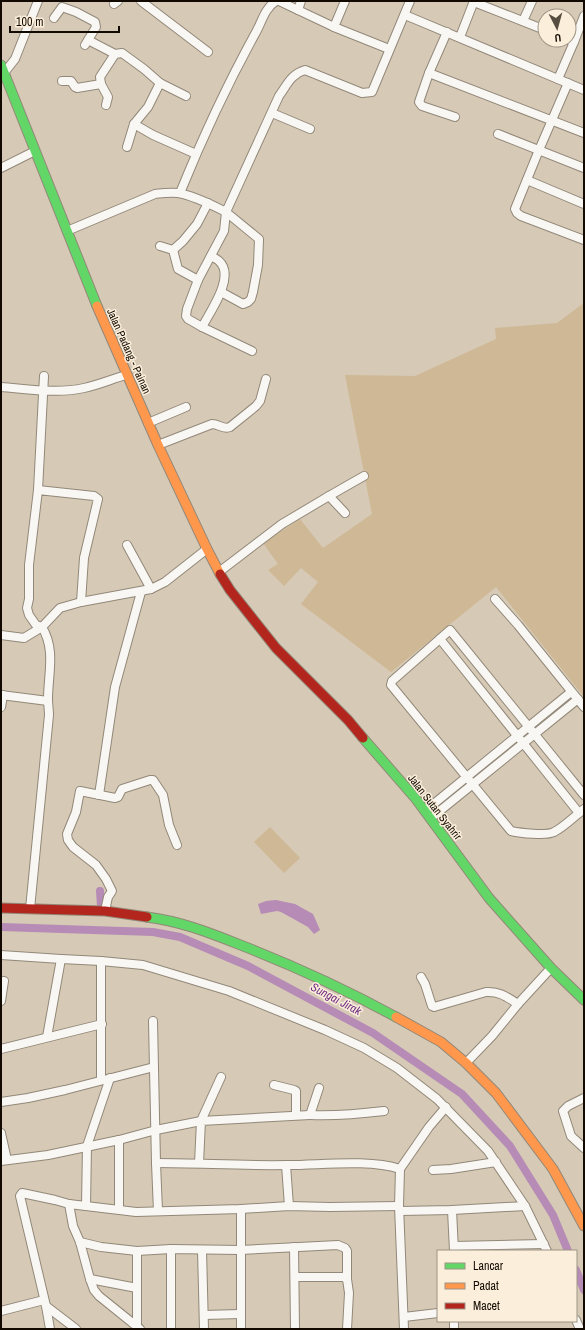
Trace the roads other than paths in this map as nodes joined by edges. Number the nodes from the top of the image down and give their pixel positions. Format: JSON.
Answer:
{"nodes":[{"id":1,"x":38,"y":1,"type":"edge"},
{"id":2,"x":141,"y":1,"type":"edge"},
{"id":3,"x":277,"y":1,"type":"edge"},
{"id":4,"x":301,"y":1,"type":"edge"},
{"id":5,"x":345,"y":1,"type":"edge"},
{"id":6,"x":410,"y":1,"type":"edge"},
{"id":7,"x":474,"y":1,"type":"edge"},
{"id":8,"x":532,"y":1,"type":"edge"},
{"id":9,"x":298,"y":10,"type":"junction"},
{"id":10,"x":404,"y":15,"type":"junction"},
{"id":11,"x":584,"y":16,"type":"edge"},
{"id":12,"x":54,"y":18,"type":"dead end"},
{"id":13,"x":523,"y":21,"type":"junction"},
{"id":14,"x":334,"y":27,"type":"junction"},
{"id":15,"x":537,"y":27,"type":"edge"},
{"id":16,"x":577,"y":29,"type":"edge"},
{"id":17,"x":447,"y":32,"type":"junction"},
{"id":18,"x":460,"y":37,"type":"junction"},
{"id":19,"x":569,"y":48,"type":"edge"},
{"id":20,"x":389,"y":49,"type":"junction"},
{"id":21,"x":208,"y":52,"type":"dead end"},
{"id":22,"x":115,"y":54,"type":"junction"},
{"id":23,"x":2,"y":69,"type":"edge"},
{"id":24,"x":429,"y":73,"type":"junction"},
{"id":25,"x":558,"y":79,"type":"junction"},
{"id":26,"x":62,"y":81,"type":"dead end"},
{"id":27,"x":160,"y":83,"type":"junction"},
{"id":28,"x":568,"y":83,"type":"junction"},
{"id":29,"x":101,"y":84,"type":"junction"},
{"id":30,"x":584,"y":90,"type":"edge"},
{"id":31,"x":186,"y":96,"type":"dead end"},
{"id":32,"x":106,"y":105,"type":"dead end"},
{"id":33,"x":272,"y":113,"type":"junction"},
{"id":34,"x":455,"y":117,"type":"dead end"},
{"id":35,"x":552,"y":120,"type":"junction"},
{"id":36,"x":134,"y":124,"type":"junction"},
{"id":37,"x":310,"y":129,"type":"dead end"},
{"id":38,"x":584,"y":133,"type":"edge"},
{"id":39,"x":498,"y":134,"type":"dead end"},
{"id":40,"x":126,"y":147,"type":"dead end"},
{"id":41,"x":539,"y":150,"type":"junction"},
{"id":42,"x":35,"y":151,"type":"junction"},
{"id":43,"x":196,"y":154,"type":"junction"},
{"id":44,"x":1,"y":168,"type":"edge"},
{"id":45,"x":584,"y":168,"type":"edge"},
{"id":46,"x":527,"y":180,"type":"junction"},
{"id":47,"x":180,"y":193,"type":"junction"},
{"id":48,"x":208,"y":203,"type":"junction"},
{"id":49,"x":584,"y":204,"type":"edge"},
{"id":50,"x":226,"y":212,"type":"junction"},
{"id":51,"x":67,"y":232,"type":"junction"},
{"id":52,"x":584,"y":240,"type":"edge"},
{"id":53,"x":160,"y":246,"type":"dead end"},
{"id":54,"x":173,"y":250,"type":"junction"},
{"id":55,"x":211,"y":256,"type":"junction"},
{"id":56,"x":198,"y":280,"type":"junction"},
{"id":57,"x":221,"y":292,"type":"junction"},
{"id":58,"x":202,"y":327,"type":"junction"},
{"id":59,"x":252,"y":351,"type":"dead end"},
{"id":60,"x":126,"y":375,"type":"junction"},
{"id":61,"x":44,"y":376,"type":"dead end"},
{"id":62,"x":266,"y":379,"type":"dead end"},
{"id":63,"x":1,"y":387,"type":"edge"},
{"id":64,"x":43,"y":390,"type":"junction"},
{"id":65,"x":186,"y":407,"type":"dead end"},
{"id":66,"x":148,"y":423,"type":"junction"},
{"id":67,"x":158,"y":445,"type":"junction"},
{"id":68,"x":364,"y":476,"type":"dead end"},
{"id":69,"x":38,"y":490,"type":"junction"},
{"id":70,"x":329,"y":496,"type":"junction"},
{"id":71,"x":345,"y":513,"type":"dead end"},
{"id":72,"x":127,"y":545,"type":"dead end"},
{"id":73,"x":206,"y":549,"type":"junction"},
{"id":74,"x":219,"y":572,"type":"junction"},
{"id":75,"x":151,"y":590,"type":"junction"},
{"id":76,"x":141,"y":592,"type":"junction"},
{"id":77,"x":495,"y":599,"type":"dead end"},
{"id":78,"x":81,"y":602,"type":"junction"},
{"id":79,"x":42,"y":627,"type":"junction"},
{"id":80,"x":262,"y":632,"type":"joint"},
{"id":81,"x":1,"y":635,"type":"edge"},
{"id":82,"x":440,"y":639,"type":"junction"},
{"id":83,"x":570,"y":692,"type":"junction"},
{"id":84,"x":2,"y":695,"type":"edge"},
{"id":85,"x":578,"y":699,"type":"junction"},
{"id":86,"x":48,"y":701,"type":"junction"},
{"id":87,"x":1,"y":707,"type":"edge"},
{"id":88,"x":584,"y":707,"type":"edge"},
{"id":89,"x":528,"y":726,"type":"junction"},
{"id":90,"x":535,"y":734,"type":"junction"},
{"id":91,"x":517,"y":736,"type":"junction"},
{"id":92,"x":523,"y":744,"type":"junction"},
{"id":93,"x":467,"y":777,"type":"junction"},
{"id":94,"x":473,"y":785,"type":"junction"},
{"id":95,"x":99,"y":795,"type":"junction"},
{"id":96,"x":584,"y":795,"type":"edge"},
{"id":97,"x":581,"y":811,"type":"edge"},
{"id":98,"x":428,"y":815,"type":"junction"},
{"id":99,"x":177,"y":845,"type":"dead end"},
{"id":100,"x":1,"y":908,"type":"edge"},
{"id":101,"x":30,"y":909,"type":"junction"},
{"id":102,"x":105,"y":911,"type":"junction"},
{"id":103,"x":1,"y":955,"type":"edge"},
{"id":104,"x":61,"y":959,"type":"junction"},
{"id":105,"x":101,"y":961,"type":"junction"},
{"id":106,"x":551,"y":968,"type":"junction"},
{"id":107,"x":420,"y":977,"type":"dead end"},
{"id":108,"x":4,"y":981,"type":"dead end"},
{"id":109,"x":584,"y":1000,"type":"edge"},
{"id":110,"x":1,"y":1001,"type":"edge"},
{"id":111,"x":518,"y":1004,"type":"junction"},
{"id":112,"x":153,"y":1021,"type":"dead end"},
{"id":113,"x":102,"y":1024,"type":"junction"},
{"id":114,"x":47,"y":1037,"type":"junction"},
{"id":115,"x":1,"y":1049,"type":"edge"},
{"id":116,"x":466,"y":1063,"type":"junction"},
{"id":117,"x":154,"y":1066,"type":"junction"},
{"id":118,"x":221,"y":1077,"type":"dead end"},
{"id":119,"x":110,"y":1078,"type":"junction"},
{"id":120,"x":101,"y":1080,"type":"junction"},
{"id":121,"x":274,"y":1085,"type":"dead end"},
{"id":122,"x":319,"y":1088,"type":"dead end"},
{"id":123,"x":584,"y":1098,"type":"edge"},
{"id":124,"x":1,"y":1102,"type":"edge"},
{"id":125,"x":446,"y":1107,"type":"junction"},
{"id":126,"x":384,"y":1111,"type":"dead end"},
{"id":127,"x":296,"y":1115,"type":"junction"},
{"id":128,"x":310,"y":1115,"type":"junction"},
{"id":129,"x":201,"y":1121,"type":"junction"},
{"id":130,"x":156,"y":1130,"type":"junction"},
{"id":131,"x":1,"y":1133,"type":"edge"},
{"id":132,"x":119,"y":1140,"type":"junction"},
{"id":133,"x":87,"y":1146,"type":"junction"},
{"id":134,"x":584,"y":1148,"type":"edge"},
{"id":135,"x":4,"y":1161,"type":"edge"},
{"id":136,"x":496,"y":1162,"type":"junction"},
{"id":137,"x":156,"y":1163,"type":"junction"},
{"id":138,"x":200,"y":1163,"type":"junction"},
{"id":139,"x":286,"y":1165,"type":"junction"},
{"id":140,"x":400,"y":1169,"type":"junction"},
{"id":141,"x":433,"y":1170,"type":"dead end"},
{"id":142,"x":69,"y":1204,"type":"junction"},
{"id":143,"x":86,"y":1206,"type":"junction"},
{"id":144,"x":289,"y":1206,"type":"junction"},
{"id":145,"x":525,"y":1206,"type":"junction"},
{"id":146,"x":400,"y":1208,"type":"junction"},
{"id":147,"x":119,"y":1209,"type":"junction"},
{"id":148,"x":241,"y":1209,"type":"junction"},
{"id":149,"x":452,"y":1210,"type":"junction"},
{"id":150,"x":158,"y":1211,"type":"junction"},
{"id":151,"x":584,"y":1226,"type":"edge"},
{"id":152,"x":80,"y":1242,"type":"junction"},
{"id":153,"x":294,"y":1247,"type":"junction"},
{"id":154,"x":491,"y":1248,"type":"edge"},
{"id":155,"x":546,"y":1248,"type":"edge"},
{"id":156,"x":170,"y":1249,"type":"junction"},
{"id":157,"x":454,"y":1249,"type":"edge"},
{"id":158,"x":202,"y":1250,"type":"junction"},
{"id":159,"x":240,"y":1250,"type":"junction"},
{"id":160,"x":137,"y":1251,"type":"junction"},
{"id":161,"x":295,"y":1277,"type":"junction"},
{"id":162,"x":90,"y":1279,"type":"junction"},
{"id":163,"x":347,"y":1279,"type":"junction"},
{"id":164,"x":137,"y":1288,"type":"junction"},
{"id":165,"x":45,"y":1303,"type":"junction"},
{"id":166,"x":1,"y":1311,"type":"edge"},
{"id":167,"x":437,"y":1313,"type":"edge"},
{"id":168,"x":240,"y":1314,"type":"junction"},
{"id":169,"x":204,"y":1315,"type":"junction"},
{"id":170,"x":404,"y":1317,"type":"junction"},
{"id":171,"x":139,"y":1328,"type":"edge"},
{"id":172,"x":50,"y":1329,"type":"edge"},
{"id":173,"x":76,"y":1329,"type":"edge"},
{"id":174,"x":170,"y":1329,"type":"edge"},
{"id":175,"x":204,"y":1329,"type":"edge"},
{"id":176,"x":241,"y":1329,"type":"edge"},
{"id":177,"x":295,"y":1329,"type":"edge"},
{"id":178,"x":347,"y":1329,"type":"edge"},
{"id":179,"x":404,"y":1329,"type":"edge"}],
"edges":[{"from":1,"to":23,"type":"street"},
{"from":2,"to":21,"type":"street"},
{"from":3,"to":9,"type":"street"},
{"from":3,"to":43,"type":"street"},
{"from":4,"to":9,"type":"street"},
{"from":5,"to":14,"type":"street"},
{"from":6,"to":10,"type":"street"},
{"from":7,"to":13,"type":"street"},
{"from":7,"to":18,"type":"street"},
{"from":8,"to":13,"type":"street"},
{"from":9,"to":14,"type":"street"},
{"from":10,"to":17,"type":"street"},
{"from":10,"to":20,"type":"street"},
{"from":11,"to":16,"type":"street"},
{"from":12,"to":22,"type":"street"},
{"from":13,"to":15,"type":"street"},
{"from":14,"to":20,"type":"street"},
{"from":17,"to":18,"type":"street"},
{"from":17,"to":24,"type":"street"},
{"from":18,"to":25,"type":"street"},
{"from":19,"to":25,"type":"street"},
{"from":20,"to":33,"type":"street"},
{"from":22,"to":27,"type":"street"},
{"from":22,"to":29,"type":"street"},
{"from":23,"to":42,"type":"main road","name":"Jalan Padang - Painan"},
{"from":24,"to":34,"type":"street"},
{"from":24,"to":35,"type":"street"},
{"from":25,"to":28,"type":"street"},
{"from":26,"to":29,"type":"street"},
{"from":27,"to":31,"type":"street"},
{"from":27,"to":36,"type":"street"},
{"from":28,"to":30,"type":"street"},
{"from":28,"to":35,"type":"street"},
{"from":29,"to":32,"type":"street"},
{"from":33,"to":37,"type":"street"},
{"from":33,"to":50,"type":"street"},
{"from":35,"to":38,"type":"street"},
{"from":35,"to":41,"type":"street"},
{"from":36,"to":40,"type":"street"},
{"from":36,"to":43,"type":"street"},
{"from":39,"to":41,"type":"street"},
{"from":41,"to":45,"type":"street"},
{"from":41,"to":46,"type":"street"},
{"from":42,"to":44,"type":"street"},
{"from":42,"to":51,"type":"main road","name":"Jalan Padang - Painan"},
{"from":43,"to":47,"type":"street"},
{"from":46,"to":49,"type":"street"},
{"from":46,"to":52,"type":"street"},
{"from":47,"to":48,"type":"street"},
{"from":47,"to":51,"type":"street"},
{"from":48,"to":50,"type":"street"},
{"from":48,"to":54,"type":"street"},
{"from":50,"to":55,"type":"street"},
{"from":50,"to":57,"type":"street"},
{"from":51,"to":60,"type":"main road","name":"Jalan Padang - Painan"},
{"from":53,"to":54,"type":"street"},
{"from":54,"to":56,"type":"street"},
{"from":55,"to":56,"type":"street"},
{"from":55,"to":57,"type":"street"},
{"from":56,"to":58,"type":"street"},
{"from":57,"to":58,"type":"street"},
{"from":58,"to":59,"type":"street"},
{"from":60,"to":64,"type":"street"},
{"from":60,"to":66,"type":"main road","name":"Jalan Padang - Painan"},
{"from":61,"to":64,"type":"street"},
{"from":62,"to":67,"type":"street"},
{"from":63,"to":64,"type":"street"},
{"from":64,"to":69,"type":"street"},
{"from":65,"to":66,"type":"street"},
{"from":66,"to":67,"type":"main road","name":"Jalan Padang - Painan"},
{"from":67,"to":73,"type":"main road","name":"Jalan Padang - Painan"},
{"from":68,"to":70,"type":"street"},
{"from":69,"to":78,"type":"street"},
{"from":69,"to":79,"type":"street"},
{"from":70,"to":71,"type":"street"},
{"from":70,"to":74,"type":"street"},
{"from":72,"to":75,"type":"street"},
{"from":73,"to":74,"type":"main road","name":"Jalan Padang - Painan"},
{"from":73,"to":75,"type":"street"},
{"from":74,"to":80,"type":"main road","name":"Jalan Padang - Painan"},
{"from":75,"to":76,"type":"street"},
{"from":76,"to":78,"type":"street"},
{"from":76,"to":95,"type":"street"},
{"from":77,"to":83,"type":"street"},
{"from":78,"to":79,"type":"street"},
{"from":79,"to":81,"type":"street"},
{"from":79,"to":86,"type":"street"},
{"from":80,"to":98,"type":"main road","name":"Jalan Sutan Syahrir"},
{"from":82,"to":89,"type":"street"},
{"from":82,"to":91,"type":"street"},
{"from":82,"to":93,"type":"street"},
{"from":83,"to":85,"type":"street"},
{"from":83,"to":89,"type":"street"},
{"from":84,"to":86,"type":"street"},
{"from":84,"to":87,"type":"street"},
{"from":85,"to":88,"type":"street"},
{"from":85,"to":90,"type":"street"},
{"from":86,"to":101,"type":"street"},
{"from":89,"to":90,"type":"street"},
{"from":89,"to":91,"type":"street"},
{"from":90,"to":92,"type":"street"},
{"from":90,"to":96,"type":"street"},
{"from":91,"to":92,"type":"street"},
{"from":91,"to":93,"type":"street"},
{"from":92,"to":94,"type":"street"},
{"from":92,"to":97,"type":"street"},
{"from":93,"to":94,"type":"street"},
{"from":93,"to":98,"type":"street"},
{"from":94,"to":97,"type":"street"},
{"from":94,"to":98,"type":"street"},
{"from":95,"to":99,"type":"street"},
{"from":95,"to":102,"type":"street"},
{"from":98,"to":106,"type":"main road","name":"Jalan Sutan Syahrir"},
{"from":100,"to":101,"type":"main road"},
{"from":101,"to":102,"type":"main road"},
{"from":102,"to":116,"type":"main road"},
{"from":103,"to":104,"type":"street"},
{"from":104,"to":105,"type":"street"},
{"from":104,"to":114,"type":"street"},
{"from":105,"to":113,"type":"street"},
{"from":105,"to":125,"type":"street"},
{"from":106,"to":109,"type":"main road","name":"Jalan Sutan Syahrir"},
{"from":106,"to":111,"type":"street"},
{"from":107,"to":111,"type":"street"},
{"from":108,"to":110,"type":"street"},
{"from":111,"to":116,"type":"street"},
{"from":112,"to":117,"type":"street"},
{"from":113,"to":114,"type":"street"},
{"from":113,"to":120,"type":"street"},
{"from":114,"to":115,"type":"street"},
{"from":116,"to":151,"type":"main road"},
{"from":117,"to":119,"type":"street"},
{"from":117,"to":130,"type":"street"},
{"from":118,"to":129,"type":"street"},
{"from":119,"to":120,"type":"street"},
{"from":119,"to":133,"type":"street"},
{"from":120,"to":124,"type":"street"},
{"from":121,"to":127,"type":"street"},
{"from":122,"to":128,"type":"street"},
{"from":123,"to":134,"type":"street"},
{"from":125,"to":136,"type":"street"},
{"from":125,"to":140,"type":"street"},
{"from":126,"to":128,"type":"street"},
{"from":127,"to":128,"type":"street"},
{"from":127,"to":129,"type":"street"},
{"from":129,"to":130,"type":"street"},
{"from":129,"to":138,"type":"street"},
{"from":130,"to":132,"type":"street"},
{"from":130,"to":137,"type":"street"},
{"from":131,"to":135,"type":"street"},
{"from":132,"to":133,"type":"street"},
{"from":132,"to":147,"type":"street"},
{"from":133,"to":135,"type":"street"},
{"from":133,"to":143,"type":"street"},
{"from":136,"to":141,"type":"street"},
{"from":136,"to":145,"type":"street"},
{"from":137,"to":138,"type":"street"},
{"from":137,"to":150,"type":"street"},
{"from":138,"to":139,"type":"street"},
{"from":139,"to":140,"type":"street"},
{"from":139,"to":144,"type":"street"},
{"from":140,"to":146,"type":"street"},
{"from":142,"to":143,"type":"street"},
{"from":142,"to":152,"type":"street"},
{"from":142,"to":165,"type":"street"},
{"from":143,"to":147,"type":"street"},
{"from":144,"to":146,"type":"street"},
{"from":144,"to":148,"type":"street"},
{"from":145,"to":149,"type":"street"},
{"from":145,"to":155,"type":"street"},
{"from":146,"to":149,"type":"street"},
{"from":146,"to":170,"type":"street"},
{"from":147,"to":150,"type":"street"},
{"from":148,"to":150,"type":"street"},
{"from":148,"to":159,"type":"street"},
{"from":149,"to":157,"type":"street"},
{"from":152,"to":160,"type":"street"},
{"from":152,"to":162,"type":"street"},
{"from":153,"to":159,"type":"street"},
{"from":153,"to":161,"type":"street"},
{"from":153,"to":163,"type":"street"},
{"from":154,"to":155,"type":"street"},
{"from":154,"to":157,"type":"street"},
{"from":156,"to":158,"type":"street"},
{"from":156,"to":160,"type":"street"},
{"from":156,"to":174,"type":"street"},
{"from":158,"to":159,"type":"street"},
{"from":158,"to":169,"type":"street"},
{"from":159,"to":168,"type":"street"},
{"from":160,"to":164,"type":"street"},
{"from":161,"to":163,"type":"street"},
{"from":161,"to":177,"type":"street"},
{"from":162,"to":164,"type":"street"},
{"from":162,"to":171,"type":"street"},
{"from":163,"to":178,"type":"street"},
{"from":164,"to":171,"type":"street"},
{"from":165,"to":166,"type":"street"},
{"from":165,"to":172,"type":"street"},
{"from":165,"to":173,"type":"street"},
{"from":167,"to":170,"type":"street"},
{"from":168,"to":169,"type":"street"},
{"from":168,"to":176,"type":"street"},
{"from":169,"to":175,"type":"street"},
{"from":170,"to":179,"type":"street"}]}
